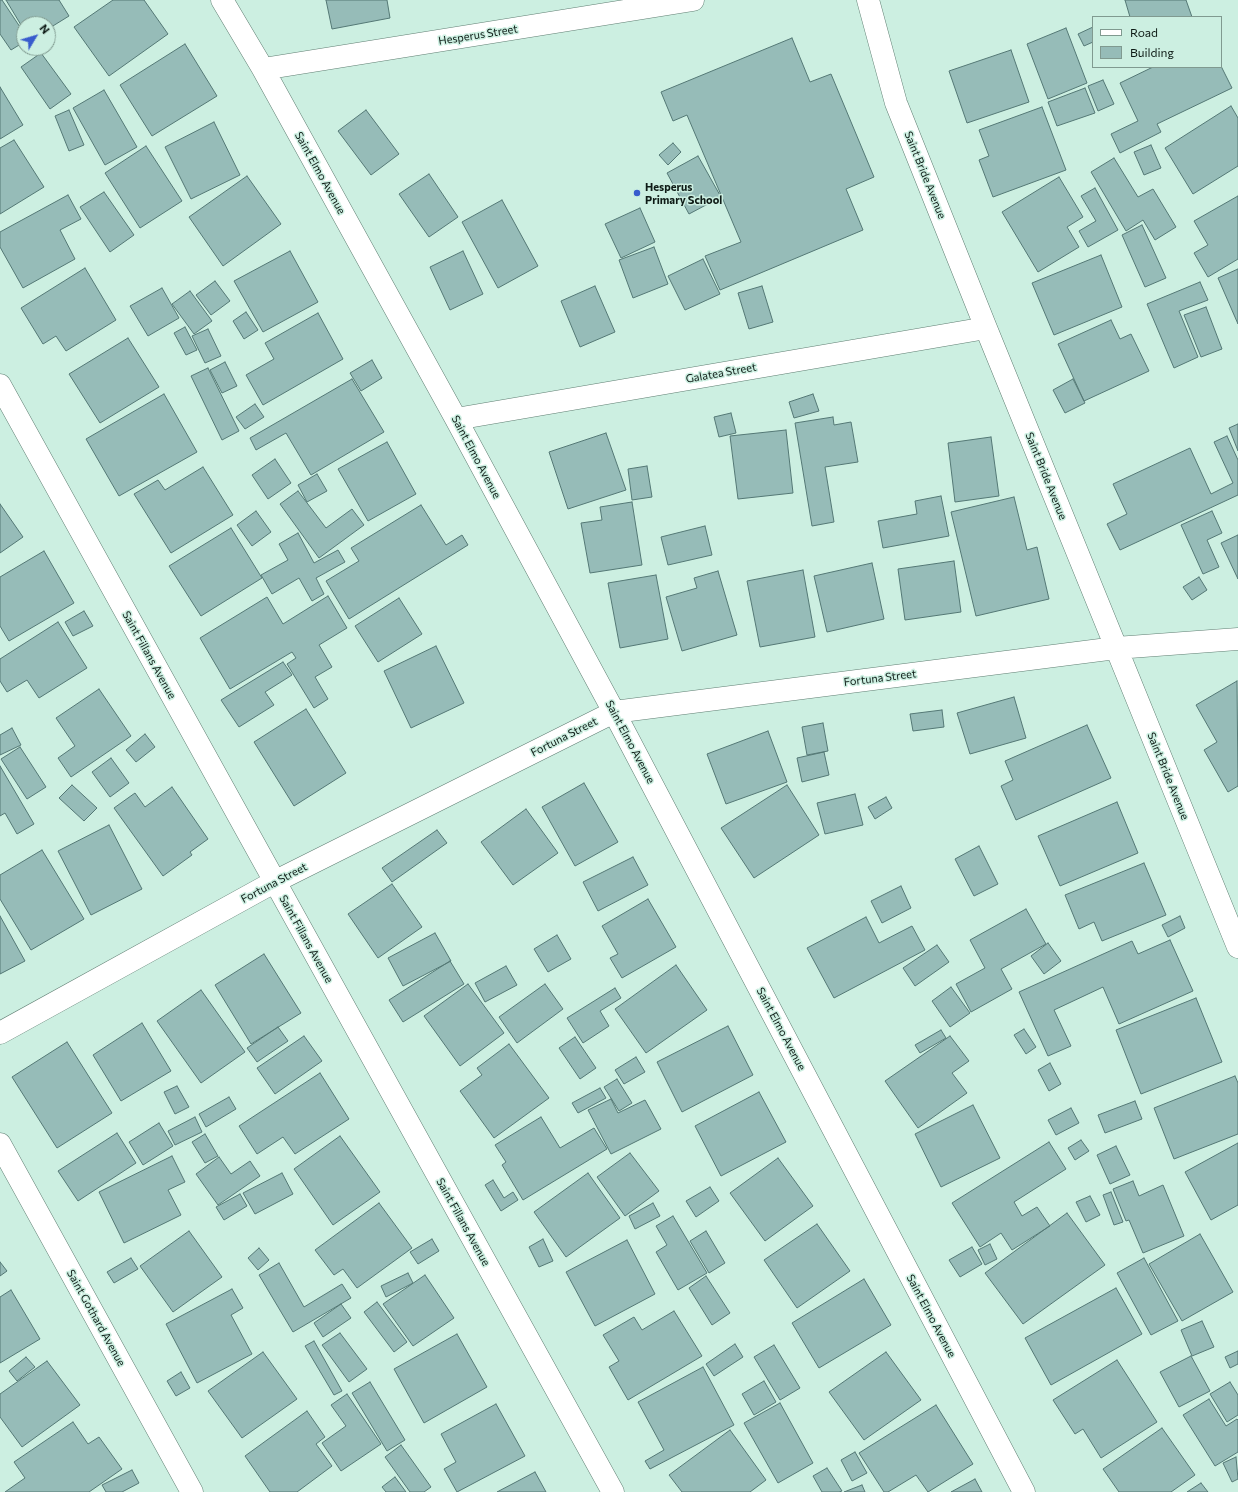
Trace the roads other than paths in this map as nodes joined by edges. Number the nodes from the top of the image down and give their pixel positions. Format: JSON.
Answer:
{"nodes":[{"id":1,"x":222,"y":0,"type":"edge"},
{"id":2,"x":693,"y":0,"type":"edge"},
{"id":3,"x":868,"y":0,"type":"edge"},
{"id":4,"x":263,"y":70,"type":"junction"},
{"id":5,"x":986,"y":328,"type":"junction"},
{"id":6,"x":0,"y":385,"type":"edge"},
{"id":7,"x":456,"y":419,"type":"junction"},
{"id":8,"x":1238,"y":639,"type":"edge"},
{"id":9,"x":1116,"y":648,"type":"junction"},
{"id":10,"x":614,"y":712,"type":"junction"},
{"id":11,"x":274,"y":882,"type":"junction"},
{"id":12,"x":1238,"y":948,"type":"edge"},
{"id":13,"x":0,"y":1033,"type":"edge"},
{"id":14,"x":0,"y":1144,"type":"edge"},
{"id":15,"x":192,"y":1492,"type":"edge"},
{"id":16,"x":613,"y":1492,"type":"edge"},
{"id":17,"x":1024,"y":1492,"type":"edge"}],
"edges":[{"from":1,"to":4,"type":"street","name":"Saint Elmo Avenue"},
{"from":2,"to":4,"type":"street","name":"Hesperus Street"},
{"from":3,"to":5,"type":"street","name":"Saint Bride Avenue"},
{"from":4,"to":7,"type":"street","name":"Saint Elmo Avenue"},
{"from":5,"to":7,"type":"street","name":"Galatea Street"},
{"from":5,"to":9,"type":"street","name":"Saint Bride Avenue"},
{"from":6,"to":11,"type":"street","name":"Saint Fillans Avenue"},
{"from":7,"to":10,"type":"street","name":"Saint Elmo Avenue"},
{"from":8,"to":9,"type":"street","name":"Fortuna Street"},
{"from":9,"to":10,"type":"street","name":"Fortuna Street"},
{"from":9,"to":12,"type":"street","name":"Saint Bride Avenue"},
{"from":10,"to":11,"type":"street","name":"Fortuna Street"},
{"from":10,"to":17,"type":"street","name":"Saint Elmo Avenue"},
{"from":11,"to":13,"type":"street","name":"Fortuna Street"},
{"from":11,"to":16,"type":"street","name":"Saint Fillans Avenue"},
{"from":14,"to":15,"type":"street","name":"Saint Gothard Avenue"}]}
